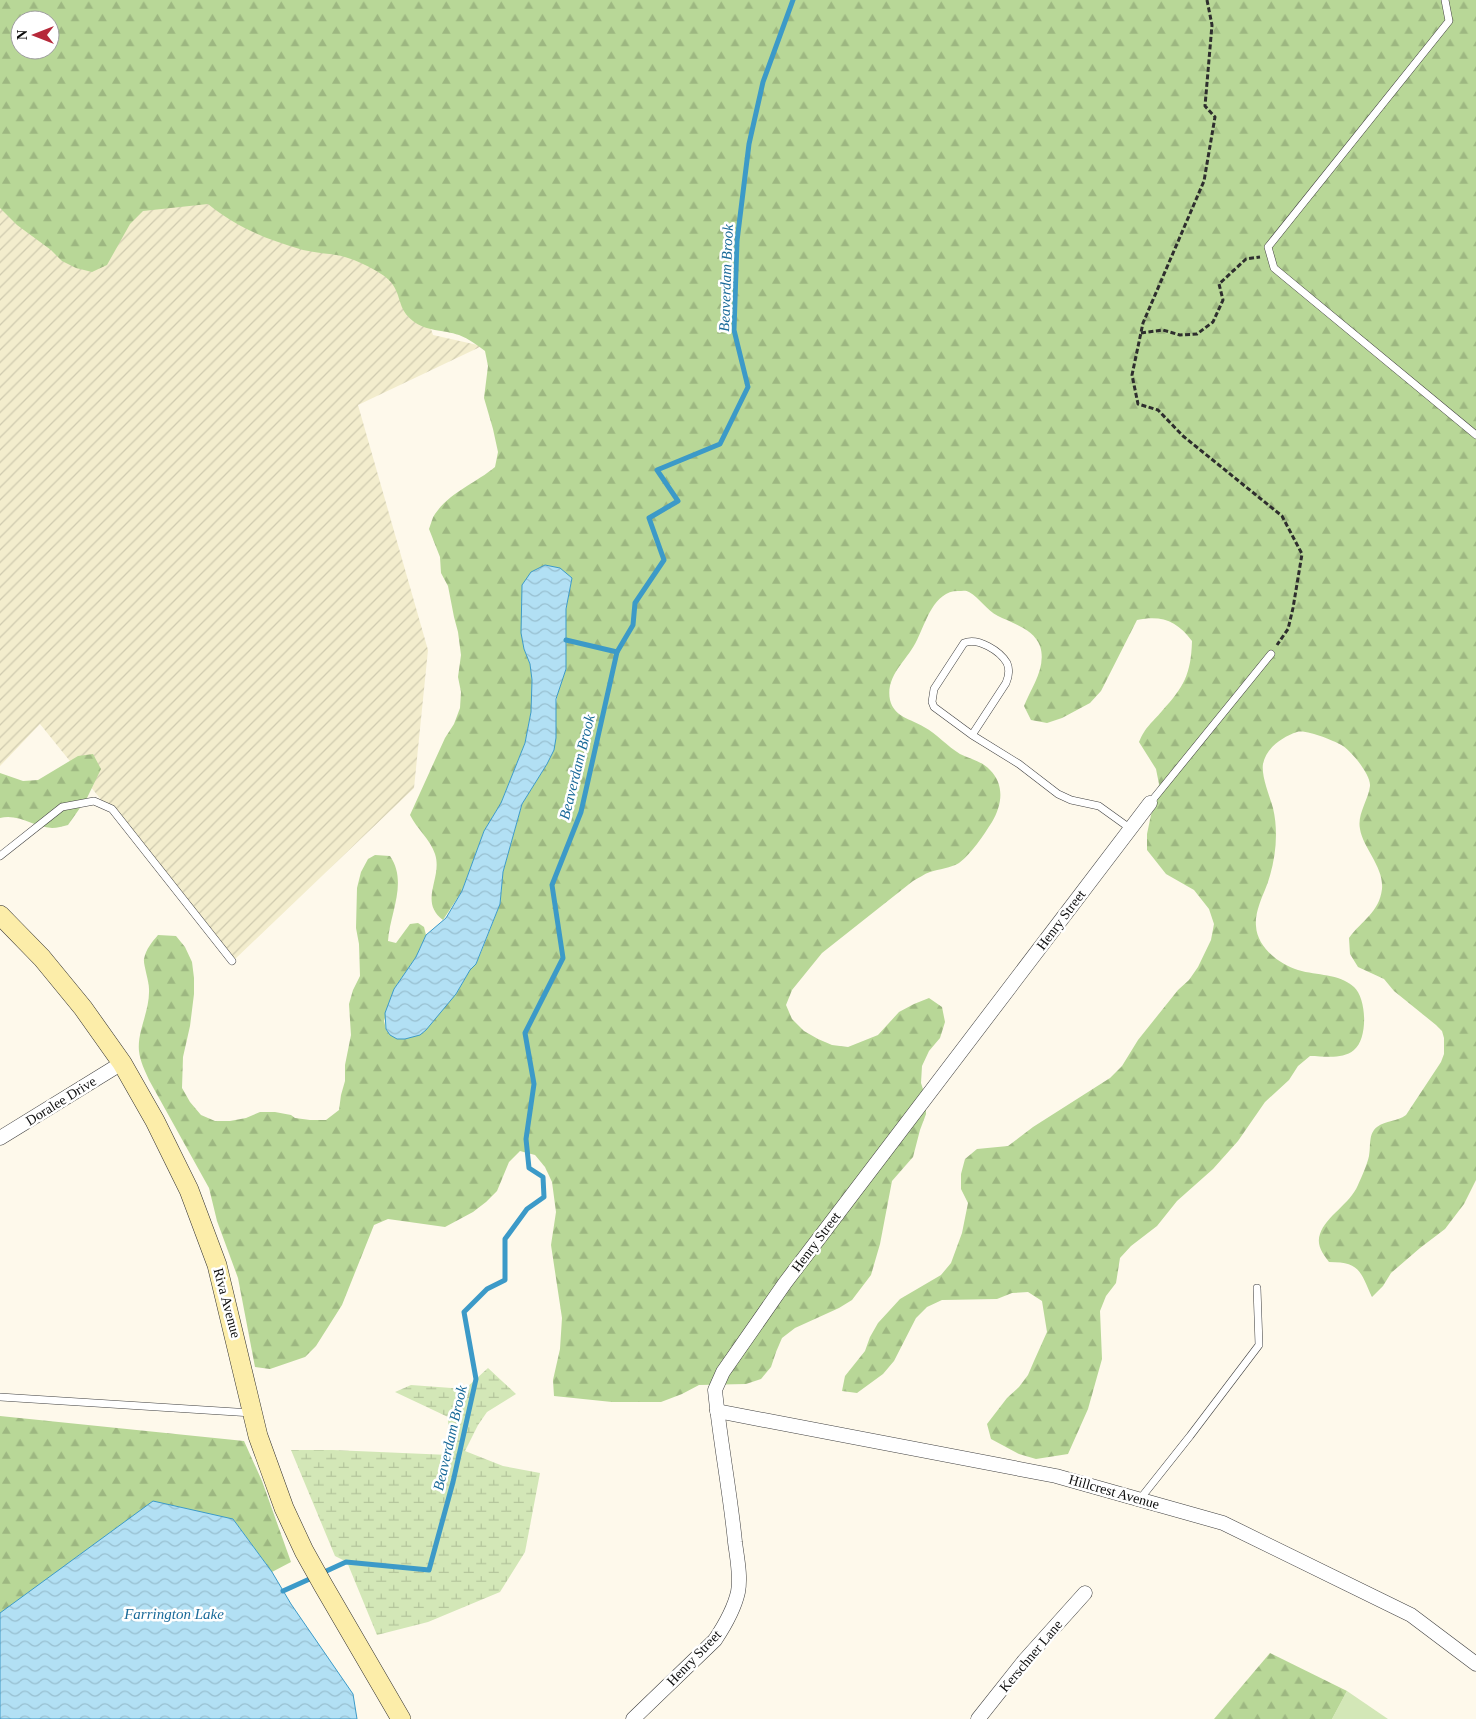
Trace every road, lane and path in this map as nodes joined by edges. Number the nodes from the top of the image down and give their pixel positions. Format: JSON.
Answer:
{"nodes":[{"id":1,"x":1207,"y":0,"type":"edge"},
{"id":2,"x":1445,"y":0,"type":"edge"},
{"id":3,"x":1271,"y":256,"type":"junction"},
{"id":4,"x":1141,"y":333,"type":"junction"},
{"id":5,"x":1476,"y":435,"type":"edge"},
{"id":6,"x":1271,"y":654,"type":"joint"},
{"id":7,"x":972,"y":735,"type":"junction"},
{"id":8,"x":1150,"y":803,"type":"joint"},
{"id":9,"x":1130,"y":829,"type":"junction"},
{"id":10,"x":0,"y":856,"type":"edge"},
{"id":11,"x":0,"y":915,"type":"edge"},
{"id":12,"x":232,"y":961,"type":"dead end"},
{"id":13,"x":122,"y":1063,"type":"junction"},
{"id":14,"x":0,"y":1138,"type":"edge"},
{"id":15,"x":1257,"y":1288,"type":"dead end"},
{"id":16,"x":0,"y":1397,"type":"edge"},
{"id":17,"x":717,"y":1412,"type":"junction"},
{"id":18,"x":253,"y":1413,"type":"junction"},
{"id":19,"x":1140,"y":1499,"type":"junction"},
{"id":20,"x":1085,"y":1593,"type":"dead end"},
{"id":21,"x":1476,"y":1664,"type":"edge"},
{"id":22,"x":401,"y":1719,"type":"edge"},
{"id":23,"x":633,"y":1719,"type":"edge"},
{"id":24,"x":978,"y":1719,"type":"edge"}],
"edges":[{"from":1,"to":4,"type":"path"},
{"from":2,"to":3,"type":"lane"},
{"from":3,"to":4,"type":"path"},
{"from":3,"to":5,"type":"lane"},
{"from":4,"to":6,"type":"path"},
{"from":6,"to":8,"type":"lane"},
{"from":7,"to":7,"type":"lane"},
{"from":7,"to":9,"type":"lane"},
{"from":8,"to":9,"type":"street","name":"Henry Street"},
{"from":9,"to":17,"type":"street","name":"Henry Street"},
{"from":10,"to":12,"type":"lane"},
{"from":11,"to":13,"type":"street","name":"Riva Avenue"},
{"from":13,"to":14,"type":"street","name":"Doralee Drive"},
{"from":13,"to":18,"type":"street","name":"Riva Avenue"},
{"from":15,"to":19,"type":"lane"},
{"from":16,"to":18,"type":"lane"},
{"from":17,"to":19,"type":"street","name":"Hillcrest Avenue"},
{"from":17,"to":23,"type":"street","name":"Henry Street"},
{"from":18,"to":22,"type":"street","name":"Riva Avenue"},
{"from":19,"to":21,"type":"street","name":"Hillcrest Avenue"},
{"from":20,"to":24,"type":"street","name":"Kerschner Lane"}]}
